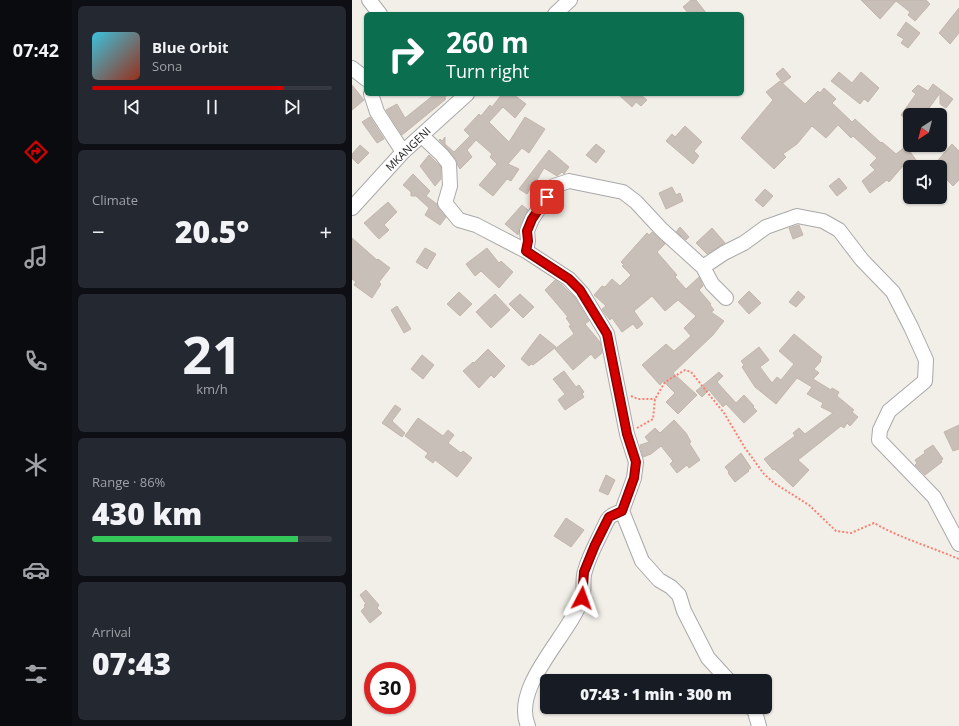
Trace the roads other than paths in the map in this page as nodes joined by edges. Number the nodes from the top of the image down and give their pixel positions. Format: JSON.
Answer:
{"nodes":[{"id":1,"x":368,"y":0,"type":"edge"},
{"id":2,"x":570,"y":0,"type":"edge"},
{"id":3,"x":378,"y":12,"type":"edge"},
{"id":4,"x":557,"y":12,"type":"edge"},
{"id":5,"x":352,"y":68,"type":"edge"},
{"id":6,"x":364,"y":77,"type":"edge"},
{"id":7,"x":372,"y":96,"type":"edge"},
{"id":8,"x":465,"y":96,"type":"edge"},
{"id":9,"x":422,"y":136,"type":"junction"},
{"id":10,"x":403,"y":152,"type":"junction"},
{"id":11,"x":352,"y":208,"type":"edge"},
{"id":12,"x":526,"y":251,"type":"junction"},
{"id":13,"x":703,"y":267,"type":"junction"},
{"id":14,"x":726,"y":298,"type":"dead end"},
{"id":15,"x":622,"y":511,"type":"junction"},
{"id":16,"x":959,"y":544,"type":"edge"},
{"id":17,"x":723,"y":674,"type":"edge"},
{"id":18,"x":526,"y":704,"type":"junction"},
{"id":19,"x":756,"y":714,"type":"edge"},
{"id":20,"x":516,"y":726,"type":"edge"},
{"id":21,"x":528,"y":726,"type":"edge"},
{"id":22,"x":759,"y":726,"type":"edge"}],
"edges":[{"from":1,"to":3,"type":"street"},
{"from":2,"to":4,"type":"street"},
{"from":5,"to":6,"type":"street"},
{"from":7,"to":10,"type":"street"},
{"from":8,"to":9,"type":"street","name":"MKANGENI"},
{"from":9,"to":10,"type":"street","name":"MKANGENI"},
{"from":9,"to":12,"type":"street"},
{"from":10,"to":11,"type":"street","name":"MKANGENI"},
{"from":12,"to":13,"type":"street"},
{"from":12,"to":15,"type":"street"},
{"from":13,"to":14,"type":"street"},
{"from":13,"to":16,"type":"street"},
{"from":15,"to":17,"type":"street"},
{"from":15,"to":18,"type":"street"},
{"from":18,"to":20,"type":"street"},
{"from":18,"to":21,"type":"street"},
{"from":19,"to":22,"type":"street"}]}
